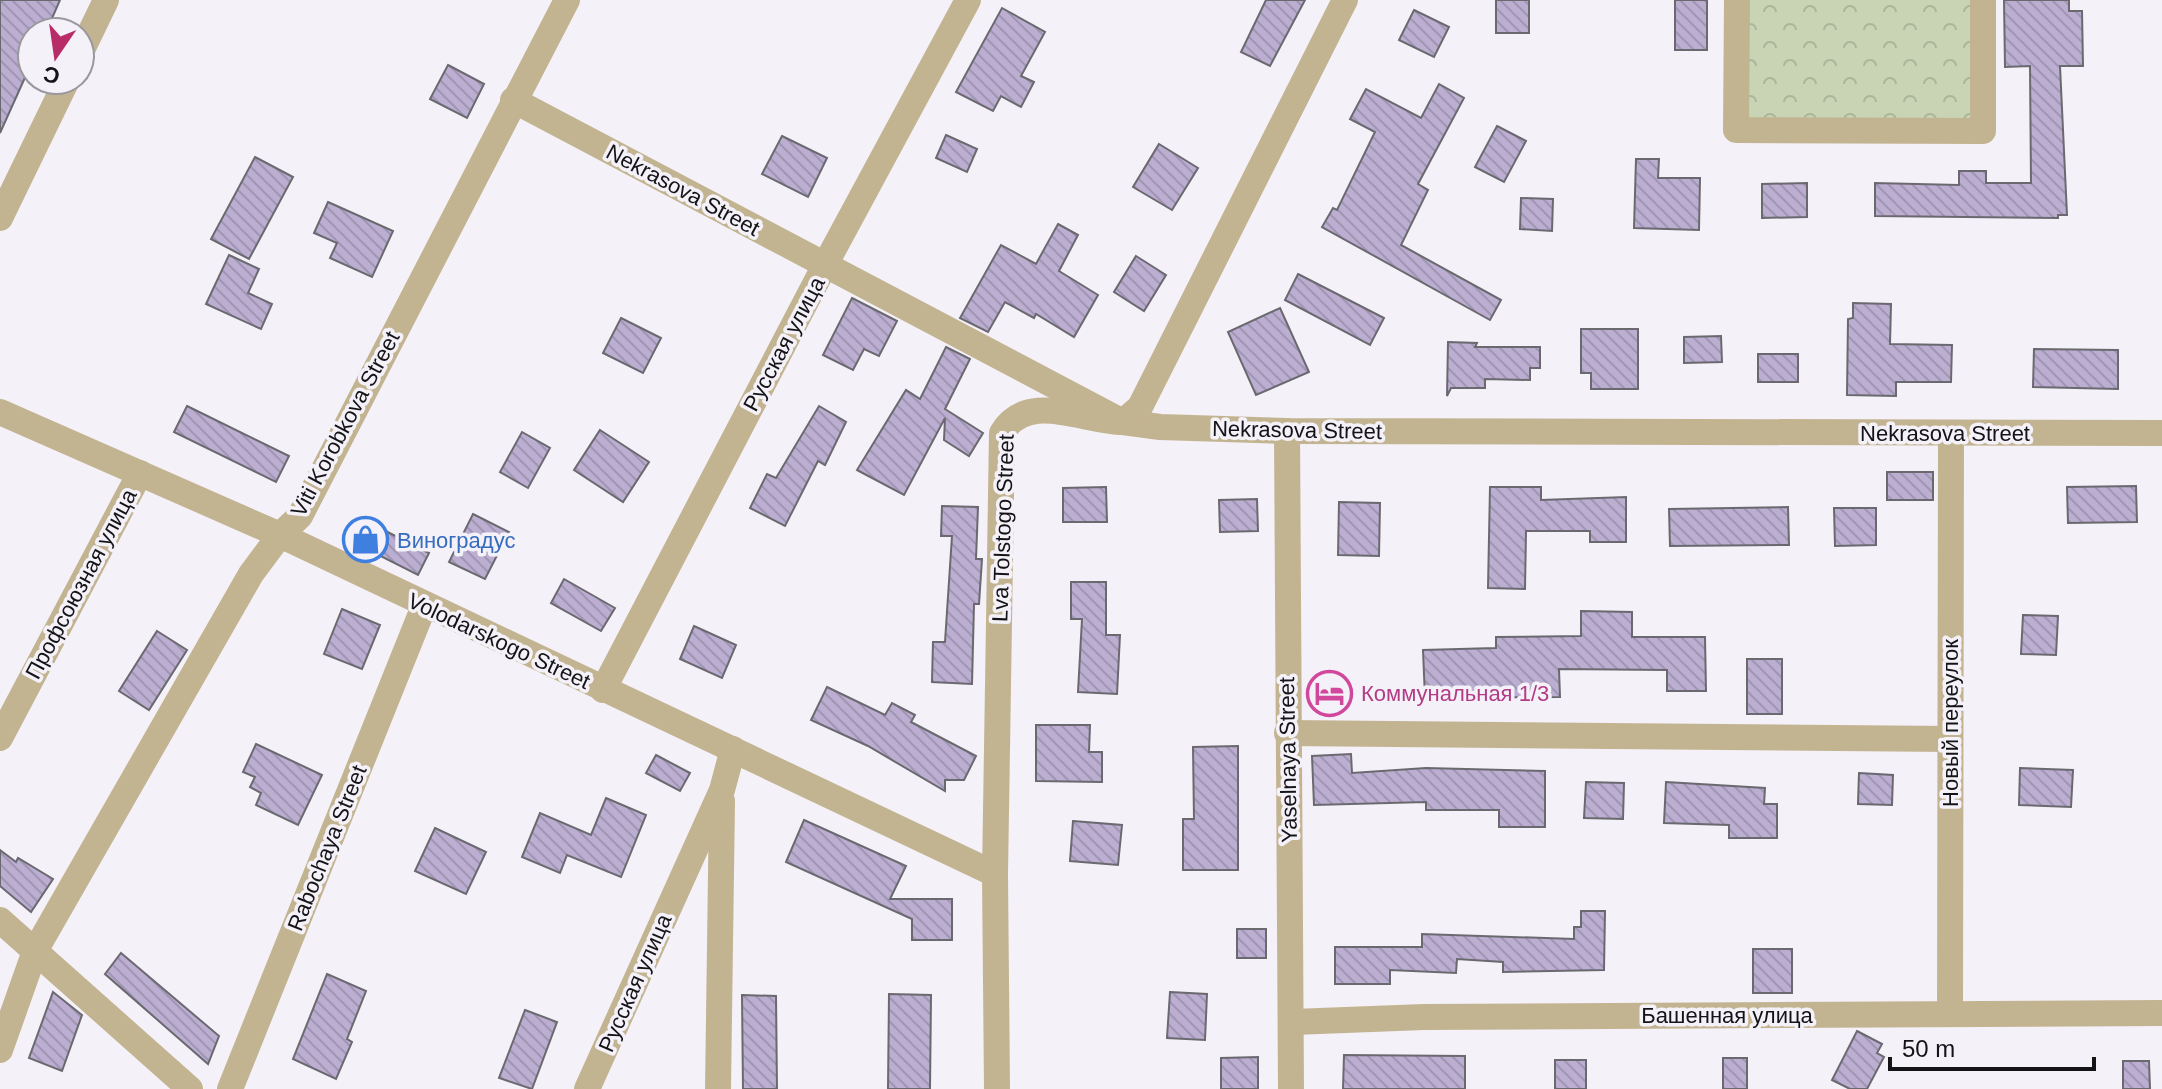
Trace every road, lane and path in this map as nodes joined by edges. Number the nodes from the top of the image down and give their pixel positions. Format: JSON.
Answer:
{"nodes":[{"id":1,"x":106,"y":0,"type":"edge"},
{"id":2,"x":567,"y":0,"type":"edge"},
{"id":3,"x":968,"y":0,"type":"edge"},
{"id":4,"x":1345,"y":0,"type":"edge"},
{"id":5,"x":1737,"y":0,"type":"edge"},
{"id":6,"x":1983,"y":0,"type":"edge"},
{"id":7,"x":96,"y":21,"type":"edge"},
{"id":8,"x":59,"y":96,"type":"edge"},
{"id":9,"x":513,"y":100,"type":"junction"},
{"id":10,"x":0,"y":218,"type":"edge"},
{"id":11,"x":825,"y":265,"type":"junction"},
{"id":12,"x":0,"y":412,"type":"edge"},
{"id":13,"x":1123,"y":422,"type":"junction"},
{"id":14,"x":1287,"y":431,"type":"junction"},
{"id":15,"x":2162,"y":433,"type":"edge"},
{"id":16,"x":1951,"y":434,"type":"junction"},
{"id":17,"x":140,"y":473,"type":"junction"},
{"id":18,"x":280,"y":535,"type":"junction"},
{"id":19,"x":424,"y":606,"type":"junction"},
{"id":20,"x":603,"y":690,"type":"junction"},
{"id":21,"x":1287,"y":733,"type":"junction"},
{"id":22,"x":0,"y":738,"type":"edge"},
{"id":23,"x":1950,"y":739,"type":"junction"},
{"id":24,"x":733,"y":749,"type":"junction"},
{"id":25,"x":722,"y":790,"type":"junction"},
{"id":26,"x":995,"y":874,"type":"junction"},
{"id":27,"x":0,"y":920,"type":"edge"},
{"id":28,"x":35,"y":951,"type":"junction"},
{"id":29,"x":1950,"y":1013,"type":"junction"},
{"id":30,"x":2162,"y":1013,"type":"edge"},
{"id":31,"x":1293,"y":1022,"type":"junction"},
{"id":32,"x":0,"y":1050,"type":"edge"},
{"id":33,"x":190,"y":1089,"type":"edge"},
{"id":34,"x":230,"y":1089,"type":"edge"},
{"id":35,"x":587,"y":1089,"type":"edge"},
{"id":36,"x":718,"y":1089,"type":"edge"},
{"id":37,"x":997,"y":1089,"type":"edge"},
{"id":38,"x":1291,"y":1089,"type":"edge"}],
"edges":[{"from":1,"to":7,"type":"street"},
{"from":2,"to":9,"type":"street","name":"Viti Korobkova Street"},
{"from":3,"to":11,"type":"street","name":"Русская улица"},
{"from":4,"to":13,"type":"street"},
{"from":5,"to":6,"type":"street"},
{"from":8,"to":10,"type":"street"},
{"from":9,"to":11,"type":"street","name":"Nekrasova Street"},
{"from":9,"to":18,"type":"street","name":"Viti Korobkova Street"},
{"from":11,"to":13,"type":"street","name":"Nekrasova Street"},
{"from":11,"to":20,"type":"street","name":"Русская улица"},
{"from":12,"to":17,"type":"street","name":"Volodarskogo Street"},
{"from":13,"to":14,"type":"street","name":"Nekrasova Street"},
{"from":13,"to":26,"type":"street","name":"Lva Tolstogo Street"},
{"from":14,"to":16,"type":"street","name":"Nekrasova Street"},
{"from":14,"to":21,"type":"street","name":"Yaselnaya Street"},
{"from":15,"to":16,"type":"street","name":"Nekrasova Street"},
{"from":16,"to":23,"type":"street","name":"Новый переулок"},
{"from":17,"to":18,"type":"street","name":"Volodarskogo Street"},
{"from":17,"to":22,"type":"street","name":"Профсоюзная улица"},
{"from":18,"to":19,"type":"street","name":"Volodarskogo Street"},
{"from":18,"to":28,"type":"street","name":"Viti Korobkova Street"},
{"from":19,"to":20,"type":"street","name":"Volodarskogo Street"},
{"from":19,"to":34,"type":"street","name":"Rabochaya Street"},
{"from":20,"to":24,"type":"street","name":"Volodarskogo Street"},
{"from":21,"to":23,"type":"street"},
{"from":21,"to":31,"type":"street","name":"Yaselnaya Street"},
{"from":23,"to":29,"type":"street","name":"Новый переулок"},
{"from":24,"to":25,"type":"street","name":"Русская улица"},
{"from":24,"to":26,"type":"street","name":"Volodarskogo Street"},
{"from":25,"to":35,"type":"street","name":"Русская улица"},
{"from":25,"to":36,"type":"street","name":"Русская улица"},
{"from":26,"to":37,"type":"street","name":"Lva Tolstogo Street"},
{"from":27,"to":28,"type":"street"},
{"from":28,"to":32,"type":"street","name":"Viti Korobkova Street"},
{"from":28,"to":33,"type":"street"},
{"from":29,"to":30,"type":"street","name":"Башенная улица"},
{"from":29,"to":31,"type":"street","name":"Башенная улица"},
{"from":31,"to":38,"type":"street","name":"Yaselnaya Street"}]}
